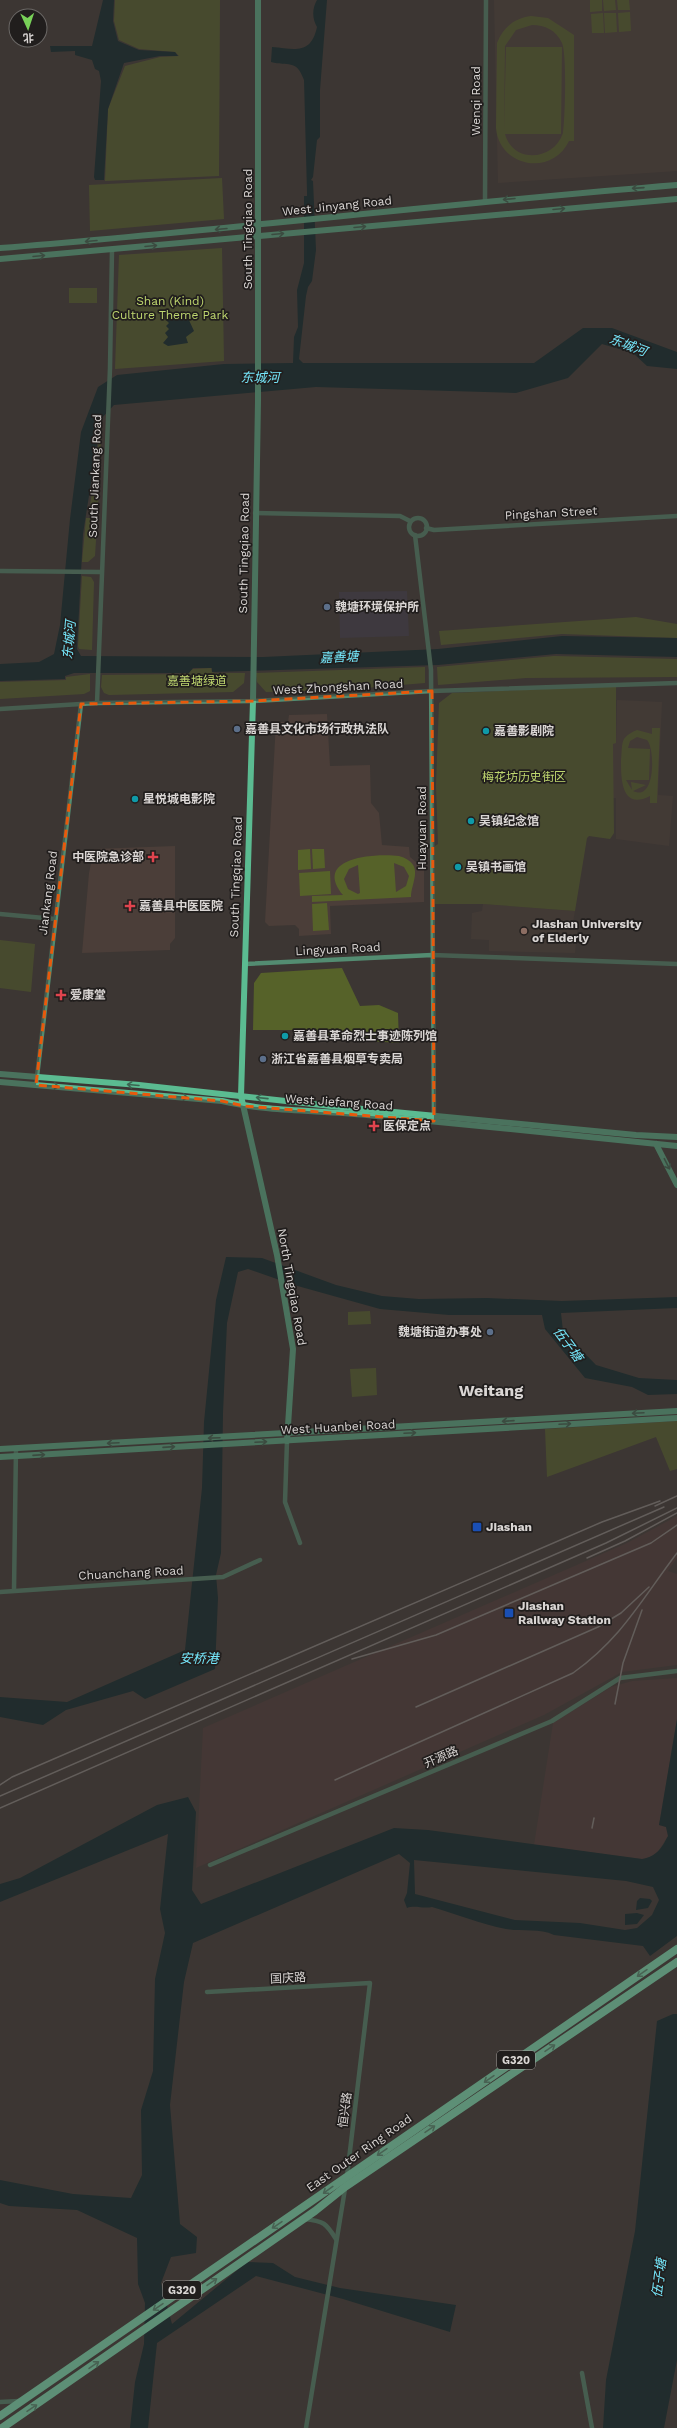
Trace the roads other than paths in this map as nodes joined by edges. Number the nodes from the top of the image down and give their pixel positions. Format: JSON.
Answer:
{"nodes":[{"id":1,"x":258,"y":0,"type":"edge"},
{"id":2,"x":486,"y":0,"type":"edge"},
{"id":3,"x":677,"y":185,"type":"edge"},
{"id":4,"x":677,"y":199,"type":"edge"},
{"id":5,"x":485,"y":201,"type":"junction"},
{"id":6,"x":260,"y":226,"type":"junction"},
{"id":7,"x":259,"y":236,"type":"junction"},
{"id":8,"x":0,"y":248,"type":"edge"},
{"id":9,"x":112,"y":250,"type":"junction"},
{"id":10,"x":0,"y":259,"type":"edge"},
{"id":11,"x":255,"y":513,"type":"junction"},
{"id":12,"x":677,"y":516,"type":"edge"},
{"id":13,"x":410,"y":521,"type":"junction"},
{"id":14,"x":426,"y":528,"type":"junction"},
{"id":15,"x":415,"y":535,"type":"junction"},
{"id":16,"x":0,"y":571,"type":"edge"},
{"id":17,"x":101,"y":572,"type":"junction"},
{"id":18,"x":677,"y":683,"type":"edge"},
{"id":19,"x":432,"y":692,"type":"junction"},
{"id":20,"x":253,"y":701,"type":"junction"},
{"id":21,"x":97,"y":703,"type":"junction"},
{"id":22,"x":81,"y":704,"type":"junction"},
{"id":23,"x":0,"y":709,"type":"edge"},
{"id":24,"x":0,"y":914,"type":"edge"},
{"id":25,"x":55,"y":919,"type":"junction"},
{"id":26,"x":432,"y":955,"type":"junction"},
{"id":27,"x":245,"y":964,"type":"junction"},
{"id":28,"x":677,"y":964,"type":"edge"},
{"id":29,"x":0,"y":1074,"type":"edge"},
{"id":30,"x":37,"y":1077,"type":"junction"},
{"id":31,"x":0,"y":1082,"type":"edge"},
{"id":32,"x":36,"y":1085,"type":"junction"},
{"id":33,"x":241,"y":1096,"type":"junction"},
{"id":34,"x":244,"y":1106,"type":"junction"},
{"id":35,"x":434,"y":1119,"type":"junction"},
{"id":36,"x":677,"y":1136,"type":"edge"},
{"id":37,"x":656,"y":1144,"type":"junction"},
{"id":38,"x":677,"y":1146,"type":"edge"},
{"id":39,"x":677,"y":1185,"type":"edge"},
{"id":40,"x":677,"y":1411,"type":"edge"},
{"id":41,"x":677,"y":1418,"type":"edge"},
{"id":42,"x":287,"y":1437,"type":"junction"},
{"id":43,"x":194,"y":1442,"type":"junction"},
{"id":44,"x":16,"y":1448,"type":"junction"},
{"id":45,"x":0,"y":1449,"type":"edge"},
{"id":46,"x":16,"y":1456,"type":"junction"},
{"id":47,"x":0,"y":1458,"type":"edge"},
{"id":48,"x":300,"y":1543,"type":"dead end"},
{"id":49,"x":260,"y":1560,"type":"dead end"},
{"id":50,"x":14,"y":1590,"type":"junction"},
{"id":51,"x":0,"y":1592,"type":"edge"},
{"id":52,"x":675,"y":1671,"type":"edge"},
{"id":53,"x":210,"y":1865,"type":"dead end"},
{"id":54,"x":675,"y":1950,"type":"edge"},
{"id":55,"x":677,"y":1962,"type":"edge"},
{"id":56,"x":370,"y":1982,"type":"joint"},
{"id":57,"x":207,"y":1992,"type":"dead end"},
{"id":58,"x":347,"y":2176,"type":"junction"},
{"id":59,"x":345,"y":2187,"type":"junction"},
{"id":60,"x":302,"y":2219,"type":"junction"},
{"id":61,"x":336,"y":2240,"type":"junction"},
{"id":62,"x":582,"y":2373,"type":"dead end"},
{"id":63,"x":21,"y":2401,"type":"junction"},
{"id":64,"x":0,"y":2402,"type":"edge"},
{"id":65,"x":0,"y":2416,"type":"edge"},
{"id":66,"x":2,"y":2428,"type":"edge"},
{"id":67,"x":306,"y":2428,"type":"edge"},
{"id":68,"x":592,"y":2428,"type":"edge"}],
"edges":[{"from":1,"to":6,"type":"main road","name":"South Tingqiao Road"},
{"from":2,"to":5,"type":"street","name":"Wenqi Road"},
{"from":3,"to":5,"type":"main road","name":"West Jinyang Road","one_way":true},
{"from":7,"to":4,"type":"main road","name":"West Jinyang Road","one_way":true},
{"from":5,"to":6,"type":"main road","name":"West Jinyang Road"},
{"from":6,"to":7,"type":"main road","name":"South Tingqiao Road"},
{"from":6,"to":8,"type":"main road","name":"West Jinyang Road","one_way":true},
{"from":9,"to":7,"type":"main road","name":"West Jinyang Road","one_way":true},
{"from":7,"to":11,"type":"main road","name":"South Tingqiao Road"},
{"from":10,"to":9,"type":"main road","name":"West Jinyang Road","one_way":true},
{"from":9,"to":17,"type":"street","name":"South Jiankang Road"},
{"from":11,"to":13,"type":"street"},
{"from":11,"to":20,"type":"main road","name":"South Tingqiao Road"},
{"from":12,"to":14,"type":"street","name":"Pingshan Street"},
{"from":13,"to":14,"type":"street"},
{"from":13,"to":15,"type":"street"},
{"from":14,"to":15,"type":"street"},
{"from":15,"to":19,"type":"street","name":"Huayuan Road"},
{"from":16,"to":17,"type":"street"},
{"from":17,"to":21,"type":"street","name":"South Jiankang Road"},
{"from":18,"to":19,"type":"street","name":"West Zhongshan Road"},
{"from":19,"to":20,"type":"street","name":"West Zhongshan Road"},
{"from":19,"to":26,"type":"street","name":"Huayuan Road"},
{"from":20,"to":21,"type":"street","name":"West Zhongshan Road"},
{"from":20,"to":27,"type":"main road","name":"South Tingqiao Road"},
{"from":21,"to":22,"type":"street","name":"West Zhongshan Road"},
{"from":22,"to":23,"type":"street","name":"West Zhongshan Road"},
{"from":22,"to":25,"type":"street","name":"Jiankang Road"},
{"from":24,"to":25,"type":"street"},
{"from":25,"to":30,"type":"street","name":"Jiankang Road"},
{"from":26,"to":27,"type":"street","name":"Lingyuan Road"},
{"from":26,"to":28,"type":"street","name":"Lingyuan Road"},
{"from":26,"to":35,"type":"street","name":"Huayuan Road"},
{"from":27,"to":33,"type":"main road","name":"South Tingqiao Road"},
{"from":29,"to":30,"type":"main road","name":"West Jiefang Road"},
{"from":30,"to":32,"type":"street","name":"Jiankang Road"},
{"from":33,"to":30,"type":"main road","name":"West Jiefang Road","one_way":true},
{"from":31,"to":32,"type":"main road","name":"West Jiefang Road"},
{"from":32,"to":34,"type":"main road","name":"West Jiefang Road","one_way":true},
{"from":33,"to":34,"type":"main road","name":"South Tingqiao Road"},
{"from":35,"to":33,"type":"main road","name":"West Jiefang Road","one_way":true},
{"from":34,"to":35,"type":"main road","name":"West Jiefang Road"},
{"from":34,"to":42,"type":"main road","name":"North Tingqiao Road"},
{"from":35,"to":36,"type":"main road","name":"West Jiefang Road"},
{"from":35,"to":37,"type":"main road","name":"West Jiefang Road"},
{"from":37,"to":38,"type":"main road","name":"West Jiefang Road"},
{"from":37,"to":39,"type":"main road","one_way":true},
{"from":40,"to":42,"type":"main road","name":"West Huanbei Road","one_way":true},
{"from":42,"to":41,"type":"main road","name":"West Huanbei Road","one_way":true},
{"from":42,"to":43,"type":"main road","name":"West Huanbei Road"},
{"from":42,"to":48,"type":"street","name":"North Tingqiao Road"},
{"from":43,"to":44,"type":"main road","name":"West Huanbei Road","one_way":true},
{"from":46,"to":43,"type":"main road","name":"West Huanbei Road","one_way":true},
{"from":44,"to":45,"type":"main road","name":"West Huanbei Road"},
{"from":44,"to":46,"type":"street"},
{"from":46,"to":47,"type":"main road","name":"West Huanbei Road"},
{"from":46,"to":50,"type":"street"},
{"from":49,"to":50,"type":"street","name":"Chuanchang Road"},
{"from":50,"to":51,"type":"street","name":"Chuanchang Road"},
{"from":52,"to":53,"type":"street","name":"开源路"},
{"from":54,"to":58,"type":"highway","name":"East Outer Ring Road","number":"G320","one_way":true},
{"from":59,"to":55,"type":"highway","name":"East Outer Ring Road","number":"G320","one_way":true},
{"from":56,"to":57,"type":"street","name":"国庆路"},
{"from":56,"to":58,"type":"street","name":"恒兴路"},
{"from":58,"to":59,"type":"street","name":"恒兴路"},
{"from":58,"to":63,"type":"highway","name":"East Outer Ring Road","number":"G320","one_way":true},
{"from":59,"to":60,"type":"highway","name":"East Outer Ring Road","number":"G320"},
{"from":59,"to":61,"type":"street","name":"恒兴路"},
{"from":60,"to":61,"type":"street"},
{"from":66,"to":60,"type":"highway","name":"East Outer Ring Road","number":"G320","one_way":true},
{"from":61,"to":67,"type":"street","name":"恒兴路"},
{"from":62,"to":68,"type":"street"},
{"from":63,"to":64,"type":"street"},
{"from":63,"to":65,"type":"highway","number":"G320"}]}
